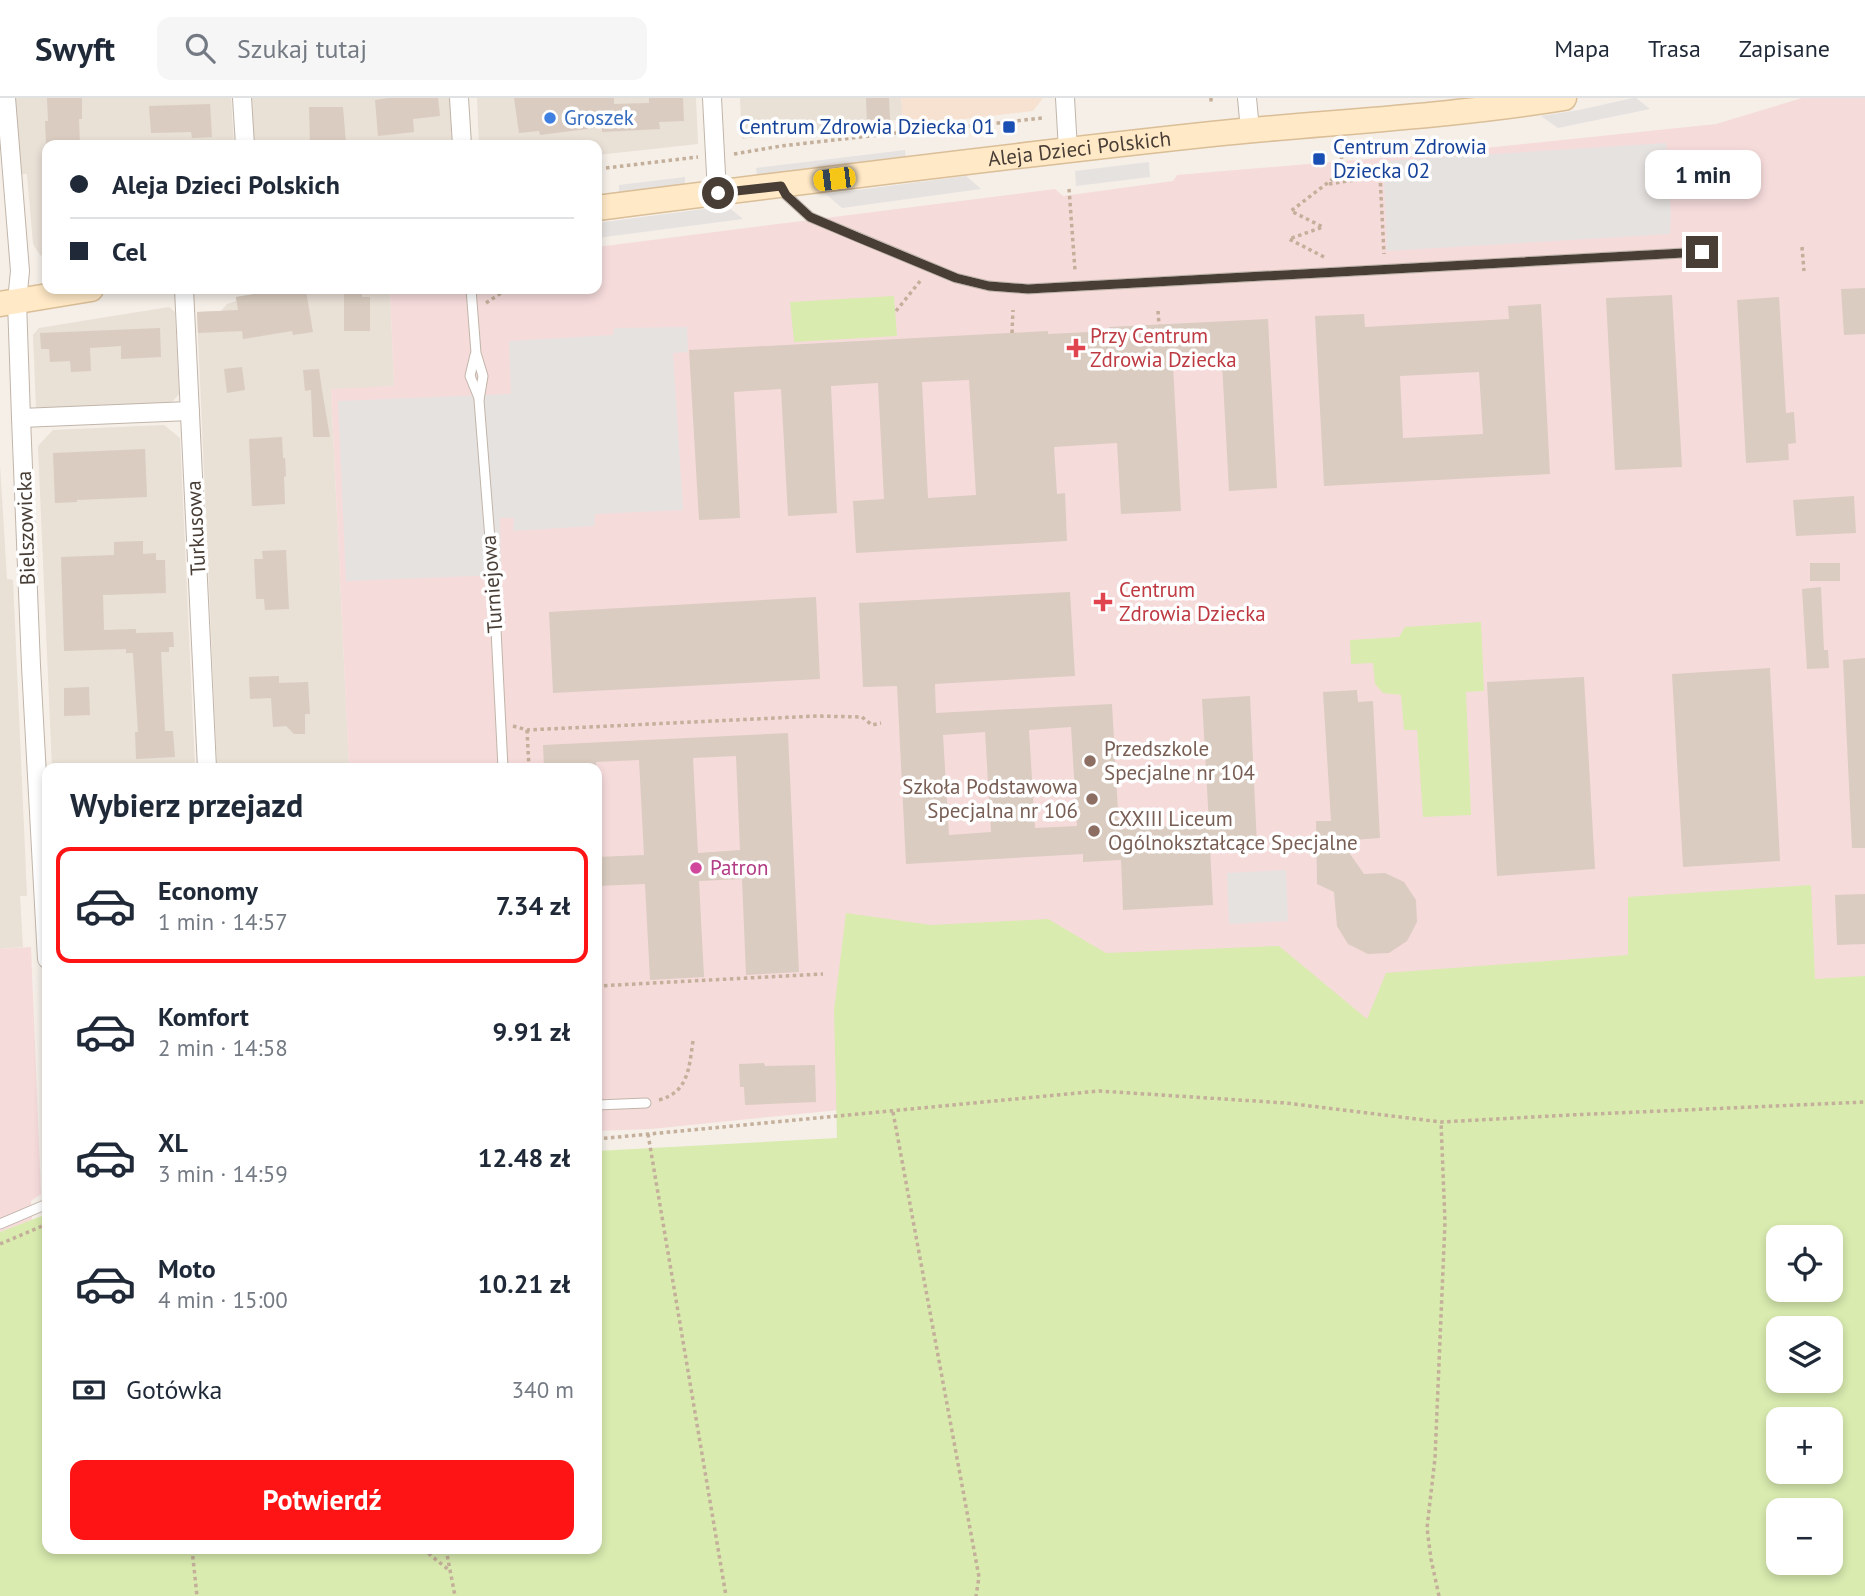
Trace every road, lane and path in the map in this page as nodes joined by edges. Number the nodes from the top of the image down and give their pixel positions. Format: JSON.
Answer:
{"nodes":[{"id":1,"x":6,"y":98,"type":"edge"},
{"id":2,"x":242,"y":98,"type":"edge"},
{"id":3,"x":459,"y":98,"type":"edge"},
{"id":4,"x":712,"y":98,"type":"edge"},
{"id":5,"x":1066,"y":98,"type":"edge"},
{"id":6,"x":1211,"y":98,"type":"edge"},
{"id":7,"x":1247,"y":98,"type":"edge"},
{"id":8,"x":1564,"y":98,"type":"edge"},
{"id":9,"x":1510,"y":102,"type":"edge"},
{"id":10,"x":1211,"y":105,"type":"dead end"},
{"id":11,"x":1042,"y":118,"type":"dead end"},
{"id":12,"x":1250,"y":130,"type":"junction"},
{"id":13,"x":927,"y":131,"type":"dead end"},
{"id":14,"x":905,"y":132,"type":"dead end"},
{"id":15,"x":245,"y":140,"type":"edge"},
{"id":16,"x":462,"y":140,"type":"edge"},
{"id":17,"x":1068,"y":150,"type":"junction"},
{"id":18,"x":1341,"y":153,"type":"dead end"},
{"id":19,"x":729,"y":155,"type":"dead end"},
{"id":20,"x":698,"y":158,"type":"dead end"},
{"id":21,"x":606,"y":168,"type":"dead end"},
{"id":22,"x":1380,"y":176,"type":"junction"},
{"id":23,"x":1395,"y":179,"type":"dead end"},
{"id":24,"x":1326,"y":184,"type":"junction"},
{"id":25,"x":781,"y":186,"type":"junction"},
{"id":26,"x":1069,"y":190,"type":"dead end"},
{"id":27,"x":718,"y":193,"type":"junction"},
{"id":28,"x":602,"y":207,"type":"edge"},
{"id":29,"x":1802,"y":247,"type":"dead end"},
{"id":30,"x":1702,"y":252,"type":"dead end"},
{"id":31,"x":1384,"y":254,"type":"dead end"},
{"id":32,"x":1326,"y":258,"type":"dead end"},
{"id":33,"x":1075,"y":270,"type":"dead end"},
{"id":34,"x":1804,"y":271,"type":"dead end"},
{"id":35,"x":920,"y":279,"type":"dead end"},
{"id":36,"x":59,"y":294,"type":"edge"},
{"id":37,"x":184,"y":294,"type":"edge"},
{"id":38,"x":471,"y":294,"type":"edge"},
{"id":39,"x":500,"y":294,"type":"edge"},
{"id":40,"x":9,"y":302,"type":"edge"},
{"id":41,"x":1013,"y":310,"type":"dead end"},
{"id":42,"x":896,"y":311,"type":"dead end"},
{"id":43,"x":1158,"y":311,"type":"dead end"},
{"id":44,"x":473,"y":312,"type":"junction"},
{"id":45,"x":1159,"y":325,"type":"dead end"},
{"id":46,"x":1012,"y":333,"type":"dead end"},
{"id":47,"x":190,"y":411,"type":"junction"},
{"id":48,"x":21,"y":418,"type":"junction"},
{"id":49,"x":881,"y":723,"type":"dead end"},
{"id":50,"x":508,"y":724,"type":"dead end"},
{"id":51,"x":527,"y":730,"type":"junction"},
{"id":52,"x":208,"y":763,"type":"edge"},
{"id":53,"x":503,"y":763,"type":"edge"},
{"id":54,"x":529,"y":763,"type":"edge"},
{"id":55,"x":42,"y":857,"type":"edge"},
{"id":56,"x":824,"y":974,"type":"dead end"},
{"id":57,"x":602,"y":986,"type":"edge"},
{"id":58,"x":693,"y":1041,"type":"dead end"},
{"id":59,"x":1865,"y":1102,"type":"edge"},
{"id":60,"x":646,"y":1104,"type":"joint"},
{"id":61,"x":602,"y":1105,"type":"edge"},
{"id":62,"x":894,"y":1112,"type":"junction"},
{"id":63,"x":1441,"y":1122,"type":"junction"},
{"id":64,"x":648,"y":1134,"type":"junction"},
{"id":65,"x":602,"y":1139,"type":"edge"},
{"id":66,"x":42,"y":1207,"type":"edge"},
{"id":67,"x":0,"y":1224,"type":"edge"},
{"id":68,"x":42,"y":1225,"type":"edge"},
{"id":69,"x":0,"y":1244,"type":"edge"},
{"id":70,"x":193,"y":1554,"type":"edge"},
{"id":71,"x":429,"y":1554,"type":"edge"},
{"id":72,"x":447,"y":1554,"type":"edge"},
{"id":73,"x":450,"y":1571,"type":"junction"},
{"id":74,"x":197,"y":1596,"type":"edge"},
{"id":75,"x":455,"y":1596,"type":"edge"},
{"id":76,"x":726,"y":1596,"type":"edge"},
{"id":77,"x":976,"y":1596,"type":"edge"},
{"id":78,"x":1439,"y":1596,"type":"edge"}],
"edges":[{"from":1,"to":40,"type":"street","name":"Bielszowicka"},
{"from":2,"to":15,"type":"street"},
{"from":3,"to":16,"type":"street"},
{"from":4,"to":27,"type":"street"},
{"from":5,"to":17,"type":"street"},
{"from":6,"to":10,"type":"path"},
{"from":7,"to":12,"type":"street"},
{"from":8,"to":9,"type":"street","name":"Aleja Dzieci Polskich"},
{"from":9,"to":12,"type":"street","name":"Aleja Dzieci Polskich"},
{"from":11,"to":13,"type":"path"},
{"from":12,"to":17,"type":"street","name":"Aleja Dzieci Polskich"},
{"from":14,"to":19,"type":"path"},
{"from":17,"to":25,"type":"street","name":"Aleja Dzieci Polskich"},
{"from":18,"to":24,"type":"path"},
{"from":20,"to":21,"type":"path"},
{"from":22,"to":23,"type":"path"},
{"from":22,"to":24,"type":"path"},
{"from":22,"to":31,"type":"path"},
{"from":24,"to":32,"type":"path"},
{"from":25,"to":27,"type":"street","name":"Aleja Dzieci Polskich"},
{"from":25,"to":30,"type":"lane"},
{"from":26,"to":33,"type":"path"},
{"from":27,"to":28,"type":"street","name":"Aleja Dzieci Polskich"},
{"from":29,"to":34,"type":"path"},
{"from":35,"to":42,"type":"path"},
{"from":36,"to":40,"type":"street"},
{"from":37,"to":47,"type":"street","name":"Turkusowa"},
{"from":38,"to":44,"type":"lane","name":"Turniejowa"},
{"from":39,"to":44,"type":"path"},
{"from":40,"to":48,"type":"street","name":"Bielszowicka"},
{"from":41,"to":46,"type":"path"},
{"from":43,"to":45,"type":"path"},
{"from":44,"to":53,"type":"lane","name":"Turniejowa"},
{"from":47,"to":48,"type":"street"},
{"from":47,"to":52,"type":"street","name":"Turkusowa"},
{"from":48,"to":55,"type":"street","name":"Bielszowicka"},
{"from":49,"to":51,"type":"path"},
{"from":50,"to":51,"type":"path"},
{"from":51,"to":54,"type":"path"},
{"from":56,"to":57,"type":"path"},
{"from":58,"to":60,"type":"path"},
{"from":59,"to":63,"type":"path"},
{"from":60,"to":61,"type":"lane"},
{"from":62,"to":63,"type":"path"},
{"from":62,"to":64,"type":"path"},
{"from":62,"to":77,"type":"path"},
{"from":63,"to":78,"type":"path"},
{"from":64,"to":65,"type":"path"},
{"from":64,"to":76,"type":"path"},
{"from":66,"to":67,"type":"lane"},
{"from":68,"to":69,"type":"path"},
{"from":70,"to":74,"type":"path"},
{"from":71,"to":73,"type":"path"},
{"from":72,"to":73,"type":"path"},
{"from":73,"to":75,"type":"path"}]}
